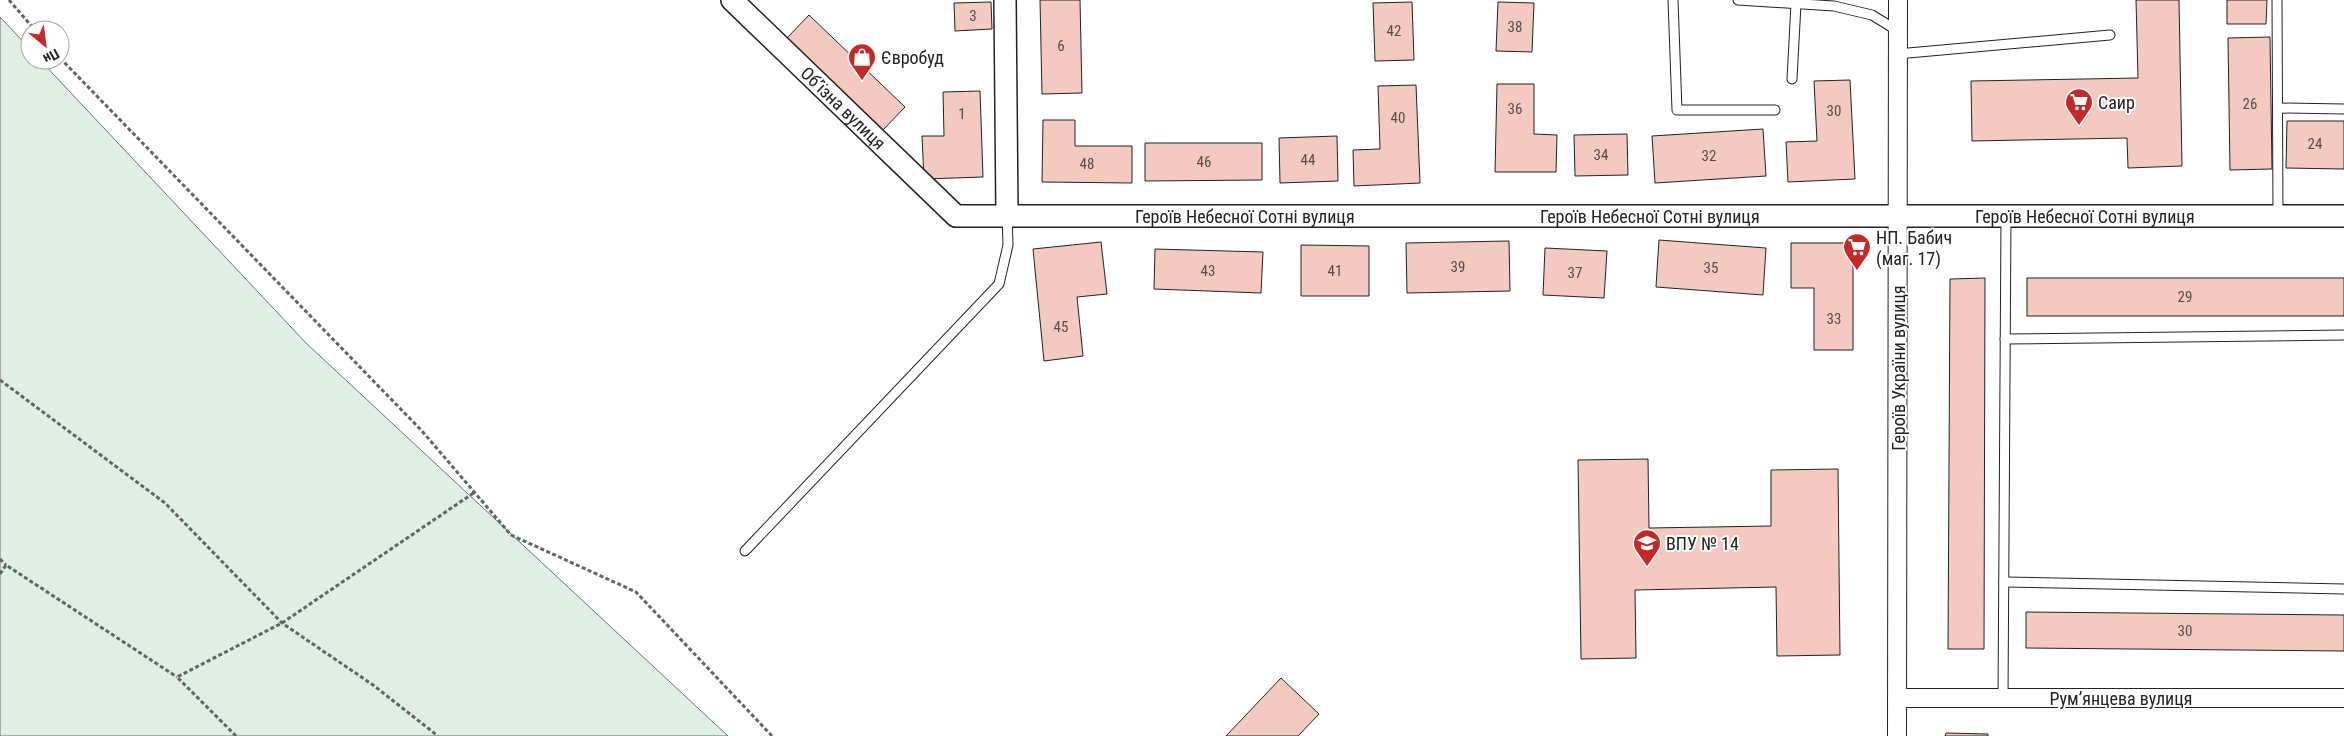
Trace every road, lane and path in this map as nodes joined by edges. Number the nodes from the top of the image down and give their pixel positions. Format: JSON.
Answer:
{"nodes":[{"id":1,"x":9,"y":0,"type":"edge"},
{"id":2,"x":732,"y":0,"type":"edge"},
{"id":3,"x":1005,"y":0,"type":"edge"},
{"id":4,"x":1673,"y":0,"type":"edge"},
{"id":5,"x":1738,"y":0,"type":"edge"},
{"id":6,"x":1898,"y":0,"type":"edge"},
{"id":7,"x":2277,"y":0,"type":"edge"},
{"id":8,"x":1796,"y":4,"type":"junction"},
{"id":9,"x":26,"y":20,"type":"edge"},
{"id":10,"x":1898,"y":31,"type":"junction"},
{"id":11,"x":2110,"y":35,"type":"dead end"},
{"id":12,"x":1898,"y":54,"type":"junction"},
{"id":13,"x":70,"y":68,"type":"edge"},
{"id":14,"x":1792,"y":79,"type":"dead end"},
{"id":15,"x":2278,"y":108,"type":"junction"},
{"id":16,"x":2344,"y":109,"type":"edge"},
{"id":17,"x":1775,"y":110,"type":"dead end"},
{"id":18,"x":1007,"y":214,"type":"junction"},
{"id":19,"x":956,"y":216,"type":"joint"},
{"id":20,"x":2278,"y":216,"type":"junction"},
{"id":21,"x":2344,"y":216,"type":"edge"},
{"id":22,"x":2006,"y":217,"type":"junction"},
{"id":23,"x":1898,"y":218,"type":"junction"},
{"id":24,"x":2344,"y":335,"type":"edge"},
{"id":25,"x":2005,"y":339,"type":"junction"},
{"id":26,"x":0,"y":380,"type":"edge"},
{"id":27,"x":475,"y":492,"type":"junction"},
{"id":28,"x":745,"y":551,"type":"dead end"},
{"id":29,"x":0,"y":559,"type":"edge"},
{"id":30,"x":6,"y":565,"type":"junction"},
{"id":31,"x":0,"y":574,"type":"edge"},
{"id":32,"x":2004,"y":582,"type":"junction"},
{"id":33,"x":2344,"y":589,"type":"edge"},
{"id":34,"x":282,"y":623,"type":"junction"},
{"id":35,"x":177,"y":677,"type":"junction"},
{"id":36,"x":1897,"y":698,"type":"junction"},
{"id":37,"x":2003,"y":698,"type":"junction"},
{"id":38,"x":2344,"y":698,"type":"edge"},
{"id":39,"x":236,"y":736,"type":"edge"},
{"id":40,"x":438,"y":736,"type":"edge"},
{"id":41,"x":772,"y":736,"type":"edge"},
{"id":42,"x":1897,"y":736,"type":"edge"}],
"edges":[{"from":1,"to":9,"type":"path"},
{"from":2,"to":19,"type":"street","name":"Об’їзна вулиця"},
{"from":3,"to":18,"type":"street"},
{"from":4,"to":17,"type":"lane"},
{"from":5,"to":8,"type":"lane"},
{"from":6,"to":10,"type":"street","name":"Героїв України вулиця"},
{"from":7,"to":15,"type":"lane"},
{"from":8,"to":10,"type":"lane"},
{"from":8,"to":14,"type":"lane"},
{"from":10,"to":12,"type":"street","name":"Героїв України вулиця"},
{"from":11,"to":12,"type":"lane"},
{"from":12,"to":23,"type":"street","name":"Героїв України вулиця"},
{"from":13,"to":27,"type":"path"},
{"from":15,"to":16,"type":"lane"},
{"from":15,"to":20,"type":"lane"},
{"from":18,"to":19,"type":"street","name":"Героїв Небесної Сотні вулиця"},
{"from":18,"to":23,"type":"street","name":"Героїв Небесної Сотні вулиця"},
{"from":18,"to":28,"type":"lane"},
{"from":20,"to":21,"type":"street","name":"Героїв Небесної Сотні вулиця"},
{"from":20,"to":22,"type":"street","name":"Героїв Небесної Сотні вулиця"},
{"from":22,"to":23,"type":"street","name":"Героїв Небесної Сотні вулиця"},
{"from":22,"to":25,"type":"lane"},
{"from":23,"to":36,"type":"street","name":"Героїв України вулиця"},
{"from":24,"to":25,"type":"lane"},
{"from":25,"to":32,"type":"lane"},
{"from":26,"to":34,"type":"path"},
{"from":27,"to":34,"type":"path"},
{"from":27,"to":41,"type":"path"},
{"from":29,"to":30,"type":"path"},
{"from":30,"to":31,"type":"path"},
{"from":30,"to":35,"type":"path"},
{"from":32,"to":33,"type":"lane"},
{"from":32,"to":37,"type":"lane"},
{"from":34,"to":35,"type":"path"},
{"from":34,"to":40,"type":"path"},
{"from":35,"to":39,"type":"path"},
{"from":36,"to":37,"type":"street","name":"Рум’янцева вулиця"},
{"from":36,"to":42,"type":"street","name":"Героїв України вулиця"},
{"from":37,"to":38,"type":"street","name":"Рум’янцева вулиця"}]}
